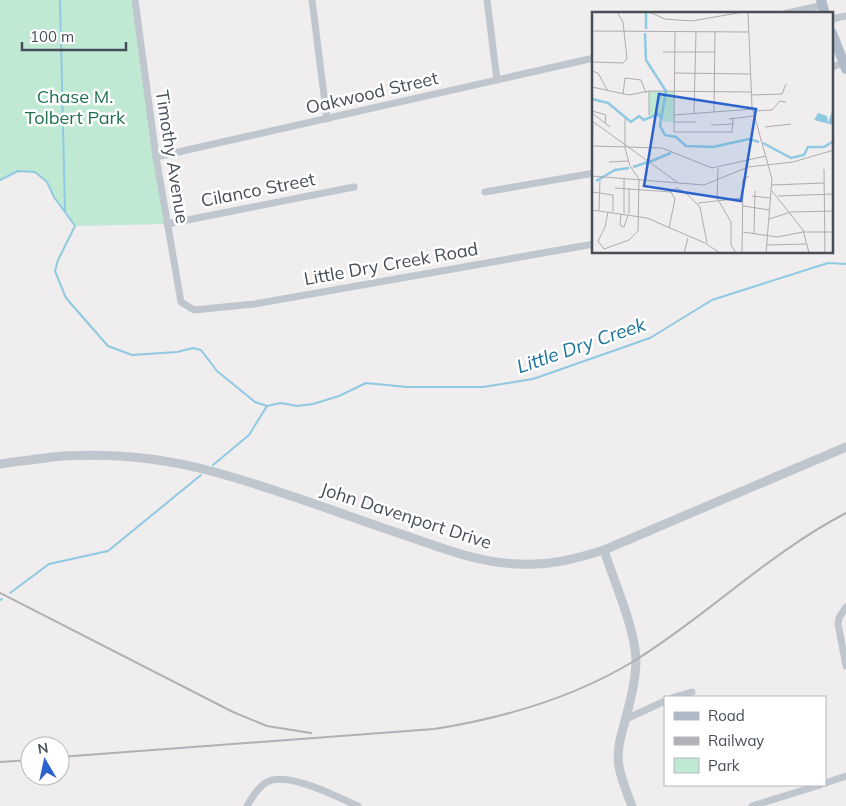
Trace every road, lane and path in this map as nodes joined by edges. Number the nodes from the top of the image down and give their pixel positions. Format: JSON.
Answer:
{"nodes":[{"id":1,"x":135,"y":0,"type":"edge"},
{"id":2,"x":312,"y":0,"type":"edge"},
{"id":3,"x":487,"y":0,"type":"edge"},
{"id":4,"x":823,"y":6,"type":"edge"},
{"id":5,"x":794,"y":12,"type":"edge"},
{"id":6,"x":834,"y":38,"type":"edge"},
{"id":7,"x":592,"y":58,"type":"edge"},
{"id":8,"x":845,"y":66,"type":"edge"},
{"id":9,"x":496,"y":80,"type":"junction"},
{"id":10,"x":327,"y":119,"type":"junction"},
{"id":11,"x":156,"y":157,"type":"junction"},
{"id":12,"x":592,"y":173,"type":"edge"},
{"id":13,"x":354,"y":187,"type":"dead end"},
{"id":14,"x":485,"y":192,"type":"dead end"},
{"id":15,"x":167,"y":224,"type":"junction"},
{"id":16,"x":592,"y":244,"type":"edge"},
{"id":17,"x":194,"y":310,"type":"joint"},
{"id":18,"x":846,"y":447,"type":"edge"},
{"id":19,"x":0,"y":464,"type":"edge"},
{"id":20,"x":604,"y":550,"type":"junction"},
{"id":21,"x":846,"y":607,"type":"edge"},
{"id":22,"x":846,"y":666,"type":"edge"},
{"id":23,"x":692,"y":692,"type":"dead end"},
{"id":24,"x":678,"y":696,"type":"edge"},
{"id":25,"x":664,"y":701,"type":"edge"},
{"id":26,"x":626,"y":718,"type":"junction"},
{"id":27,"x":846,"y":776,"type":"edge"},
{"id":28,"x":826,"y":783,"type":"edge"},
{"id":29,"x":817,"y":786,"type":"edge"},
{"id":30,"x":247,"y":806,"type":"edge"},
{"id":31,"x":358,"y":806,"type":"edge"},
{"id":32,"x":632,"y":806,"type":"edge"},
{"id":33,"x":752,"y":806,"type":"edge"}],
"edges":[{"from":1,"to":11,"type":"street","name":"Timothy Avenue"},
{"from":2,"to":10,"type":"street"},
{"from":3,"to":9,"type":"street"},
{"from":4,"to":5,"type":"street"},
{"from":6,"to":8,"type":"main road"},
{"from":7,"to":9,"type":"street","name":"Oakwood Street"},
{"from":9,"to":10,"type":"street","name":"Oakwood Street"},
{"from":10,"to":11,"type":"street","name":"Oakwood Street"},
{"from":11,"to":15,"type":"street","name":"Timothy Avenue"},
{"from":12,"to":14,"type":"street"},
{"from":13,"to":15,"type":"street","name":"Cilanco Street"},
{"from":15,"to":17,"type":"street","name":"Timothy Avenue"},
{"from":16,"to":17,"type":"street","name":"Little Dry Creek Road"},
{"from":18,"to":20,"type":"street","name":"John Davenport Drive"},
{"from":19,"to":20,"type":"street","name":"John Davenport Drive"},
{"from":20,"to":26,"type":"street"},
{"from":21,"to":22,"type":"street"},
{"from":23,"to":24,"type":"street"},
{"from":25,"to":26,"type":"street"},
{"from":26,"to":32,"type":"street"},
{"from":27,"to":28,"type":"street"},
{"from":29,"to":33,"type":"street"},
{"from":30,"to":31,"type":"street"}]}
